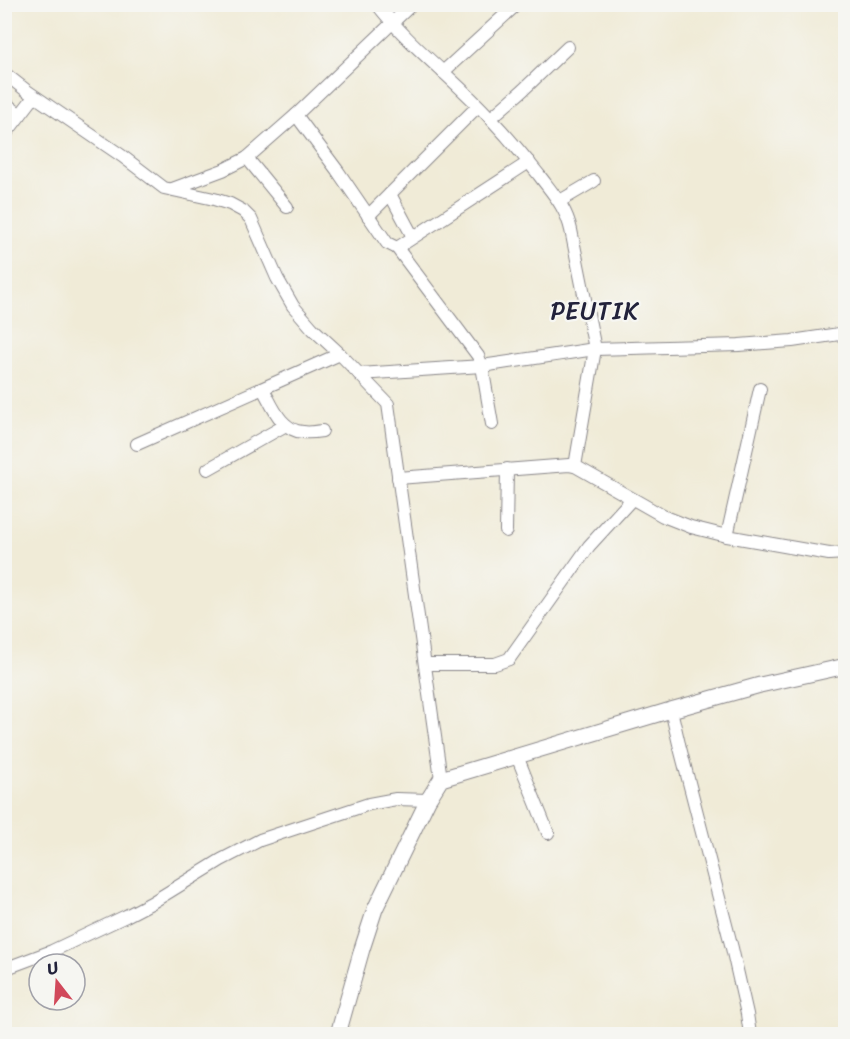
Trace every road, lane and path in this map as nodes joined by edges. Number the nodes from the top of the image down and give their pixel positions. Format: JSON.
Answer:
{"nodes":[{"id":1,"x":377,"y":4,"type":"edge"},
{"id":2,"x":412,"y":4,"type":"edge"},
{"id":3,"x":517,"y":4,"type":"edge"},
{"id":4,"x":391,"y":23,"type":"junction"},
{"id":5,"x":568,"y":47,"type":"dead end"},
{"id":6,"x":443,"y":72,"type":"junction"},
{"id":7,"x":4,"y":73,"type":"edge"},
{"id":8,"x":34,"y":97,"type":"junction"},
{"id":9,"x":4,"y":102,"type":"edge"},
{"id":10,"x":478,"y":106,"type":"junction"},
{"id":11,"x":20,"y":115,"type":"junction"},
{"id":12,"x":296,"y":115,"type":"junction"},
{"id":13,"x":491,"y":118,"type":"junction"},
{"id":14,"x":4,"y":136,"type":"edge"},
{"id":15,"x":247,"y":158,"type":"junction"},
{"id":16,"x":529,"y":162,"type":"junction"},
{"id":17,"x":594,"y":181,"type":"dead end"},
{"id":18,"x":168,"y":189,"type":"junction"},
{"id":19,"x":390,"y":194,"type":"junction"},
{"id":20,"x":560,"y":201,"type":"junction"},
{"id":21,"x":287,"y":207,"type":"dead end"},
{"id":22,"x":368,"y":216,"type":"junction"},
{"id":23,"x":413,"y":237,"type":"junction"},
{"id":24,"x":397,"y":248,"type":"junction"},
{"id":25,"x":846,"y":333,"type":"edge"},
{"id":26,"x":595,"y":349,"type":"junction"},
{"id":27,"x":340,"y":354,"type":"junction"},
{"id":28,"x":482,"y":366,"type":"junction"},
{"id":29,"x":359,"y":374,"type":"junction"},
{"id":30,"x":263,"y":388,"type":"junction"},
{"id":31,"x":760,"y":389,"type":"dead end"},
{"id":32,"x":492,"y":423,"type":"dead end"},
{"id":33,"x":286,"y":425,"type":"junction"},
{"id":34,"x":322,"y":431,"type":"dead end"},
{"id":35,"x":137,"y":444,"type":"dead end"},
{"id":36,"x":574,"y":466,"type":"junction"},
{"id":37,"x":208,"y":469,"type":"dead end"},
{"id":38,"x":507,"y":469,"type":"junction"},
{"id":39,"x":398,"y":478,"type":"junction"},
{"id":40,"x":632,"y":499,"type":"junction"},
{"id":41,"x":506,"y":531,"type":"dead end"},
{"id":42,"x":727,"y":536,"type":"junction"},
{"id":43,"x":846,"y":553,"type":"edge"},
{"id":44,"x":426,"y":664,"type":"junction"},
{"id":45,"x":846,"y":666,"type":"edge"},
{"id":46,"x":671,"y":710,"type":"junction"},
{"id":47,"x":517,"y":756,"type":"junction"},
{"id":48,"x":441,"y":779,"type":"junction"},
{"id":49,"x":428,"y":800,"type":"junction"},
{"id":50,"x":548,"y":833,"type":"dead end"},
{"id":51,"x":4,"y":969,"type":"edge"},
{"id":52,"x":338,"y":1035,"type":"edge"},
{"id":53,"x":750,"y":1035,"type":"edge"}],
"edges":[{"from":1,"to":4,"type":"street"},
{"from":2,"to":4,"type":"street"},
{"from":3,"to":6,"type":"street"},
{"from":4,"to":6,"type":"street"},
{"from":4,"to":12,"type":"street"},
{"from":5,"to":13,"type":"street"},
{"from":6,"to":10,"type":"street"},
{"from":7,"to":8,"type":"street"},
{"from":8,"to":11,"type":"street"},
{"from":8,"to":18,"type":"street"},
{"from":9,"to":11,"type":"street"},
{"from":10,"to":13,"type":"street"},
{"from":10,"to":19,"type":"street"},
{"from":11,"to":14,"type":"street"},
{"from":12,"to":15,"type":"street"},
{"from":12,"to":22,"type":"street"},
{"from":13,"to":16,"type":"street"},
{"from":15,"to":18,"type":"street"},
{"from":15,"to":21,"type":"street"},
{"from":16,"to":20,"type":"street"},
{"from":16,"to":23,"type":"street"},
{"from":17,"to":20,"type":"street"},
{"from":18,"to":27,"type":"street"},
{"from":19,"to":22,"type":"street"},
{"from":19,"to":23,"type":"street"},
{"from":20,"to":26,"type":"street"},
{"from":22,"to":24,"type":"street"},
{"from":23,"to":24,"type":"street"},
{"from":24,"to":28,"type":"street"},
{"from":25,"to":26,"type":"street"},
{"from":26,"to":28,"type":"street"},
{"from":26,"to":36,"type":"street"},
{"from":27,"to":29,"type":"street"},
{"from":27,"to":30,"type":"street"},
{"from":28,"to":29,"type":"street"},
{"from":28,"to":32,"type":"street"},
{"from":29,"to":39,"type":"street"},
{"from":30,"to":33,"type":"street"},
{"from":30,"to":35,"type":"street"},
{"from":31,"to":42,"type":"street"},
{"from":33,"to":34,"type":"street"},
{"from":33,"to":37,"type":"street"},
{"from":36,"to":38,"type":"street"},
{"from":36,"to":40,"type":"street"},
{"from":38,"to":39,"type":"street"},
{"from":38,"to":41,"type":"street"},
{"from":39,"to":44,"type":"street"},
{"from":40,"to":42,"type":"street"},
{"from":40,"to":44,"type":"street"},
{"from":42,"to":43,"type":"street"},
{"from":44,"to":48,"type":"street"},
{"from":45,"to":46,"type":"street"},
{"from":46,"to":47,"type":"street"},
{"from":46,"to":53,"type":"street"},
{"from":47,"to":48,"type":"street"},
{"from":47,"to":50,"type":"street"},
{"from":48,"to":49,"type":"street"},
{"from":49,"to":51,"type":"street"},
{"from":49,"to":52,"type":"street"}]}
